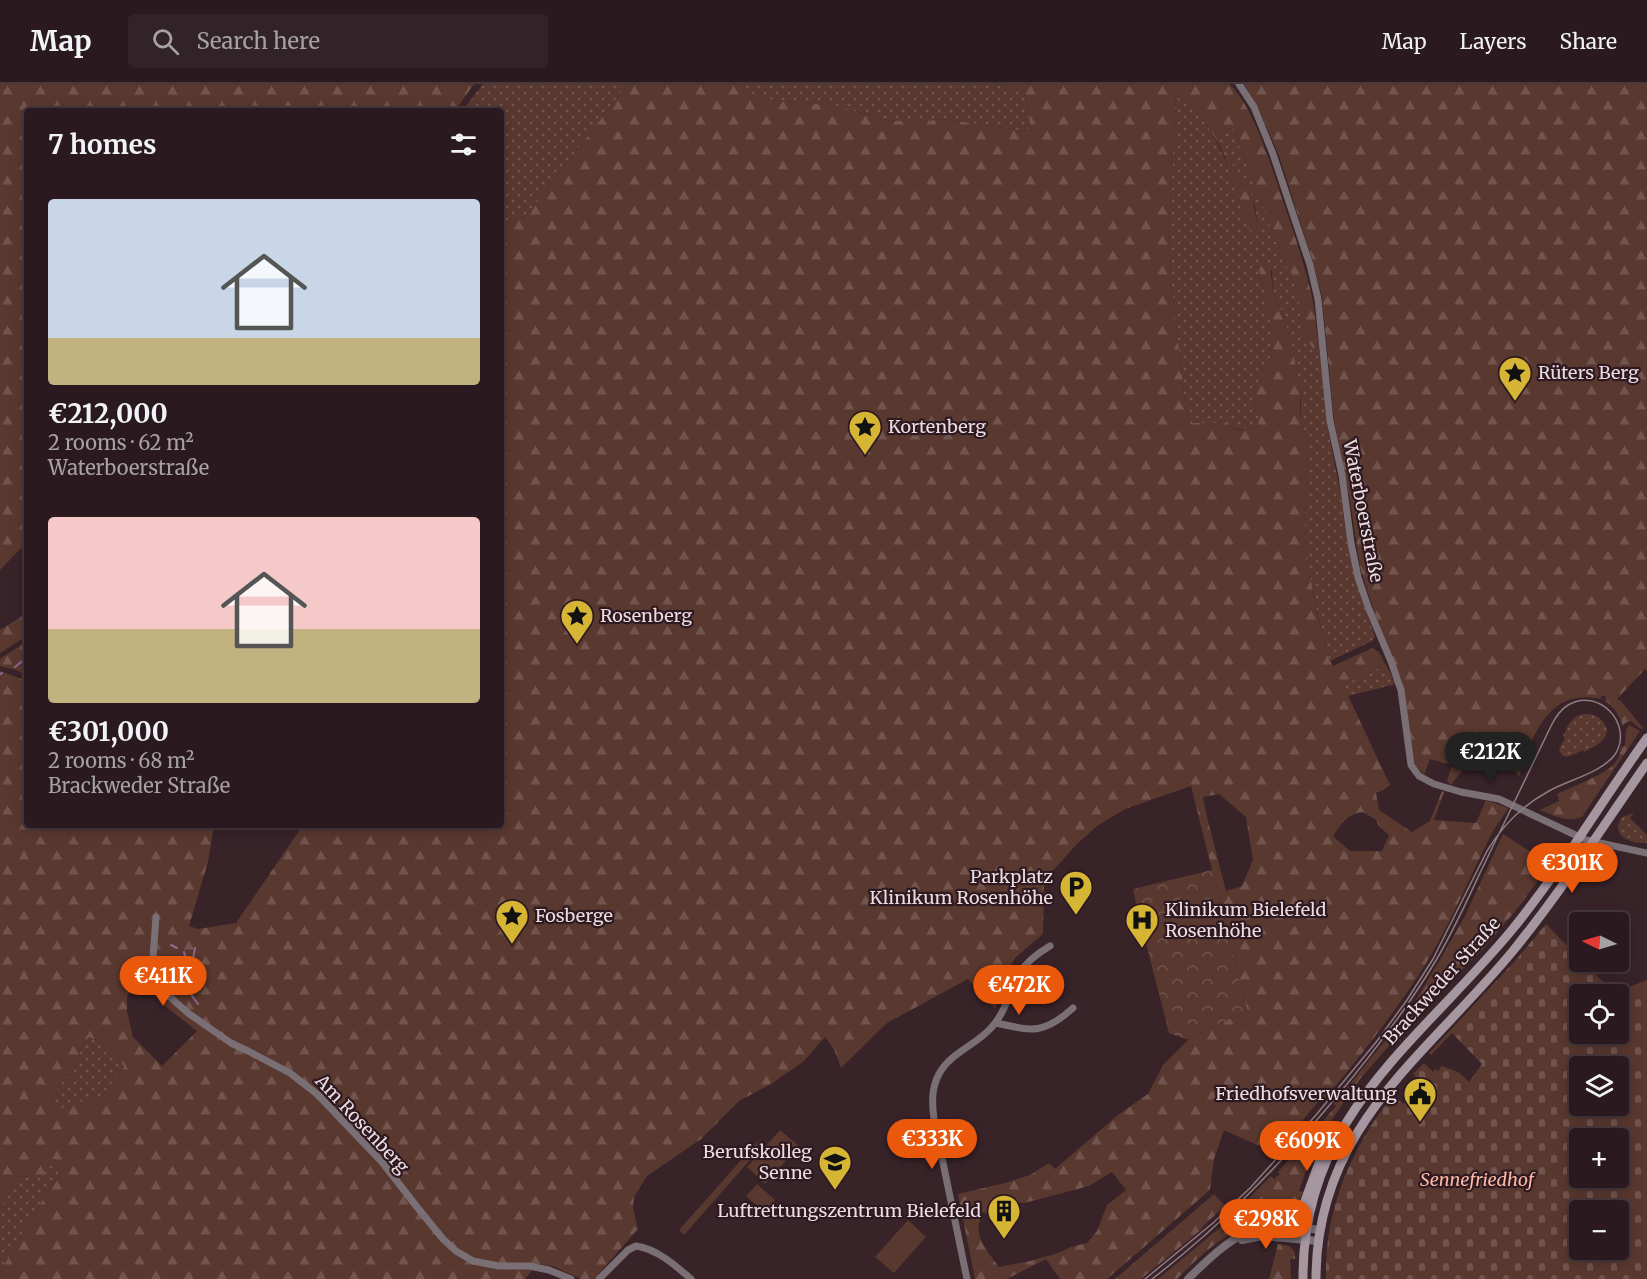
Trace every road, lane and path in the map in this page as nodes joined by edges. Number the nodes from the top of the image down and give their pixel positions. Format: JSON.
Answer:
{"nodes":[{"id":1,"x":1239,"y":84,"type":"edge"},
{"id":2,"x":1647,"y":738,"type":"edge"},
{"id":3,"x":1647,"y":763,"type":"edge"},
{"id":4,"x":1579,"y":838,"type":"junction"},
{"id":5,"x":1592,"y":842,"type":"junction"},
{"id":6,"x":1647,"y":853,"type":"edge"},
{"id":7,"x":156,"y":916,"type":"dead end"},
{"id":8,"x":1050,"y":946,"type":"dead end"},
{"id":9,"x":1073,"y":1008,"type":"dead end"},
{"id":10,"x":996,"y":1023,"type":"junction"},
{"id":11,"x":1342,"y":1128,"type":"junction"},
{"id":12,"x":1271,"y":1225,"type":"junction"},
{"id":13,"x":1306,"y":1228,"type":"junction"},
{"id":14,"x":1320,"y":1230,"type":"junction"},
{"id":15,"x":1305,"y":1240,"type":"junction"},
{"id":16,"x":1318,"y":1241,"type":"junction"},
{"id":17,"x":1226,"y":1246,"type":"junction"},
{"id":18,"x":571,"y":1279,"type":"edge"},
{"id":19,"x":599,"y":1279,"type":"edge"},
{"id":20,"x":691,"y":1279,"type":"edge"},
{"id":21,"x":967,"y":1279,"type":"edge"},
{"id":22,"x":1188,"y":1279,"type":"edge"},
{"id":23,"x":1303,"y":1279,"type":"edge"},
{"id":24,"x":1316,"y":1279,"type":"edge"}],
"edges":[{"from":1,"to":4,"type":"street","name":"Waterboerstraße"},
{"from":2,"to":4,"type":"main road","name":"Brackweder Straße"},
{"from":3,"to":5,"type":"main road","name":"Brackweder Straße"},
{"from":4,"to":5,"type":"street","name":"Waterboerstraße"},
{"from":4,"to":11,"type":"main road","name":"Brackweder Straße"},
{"from":5,"to":6,"type":"street","name":"Waterboerstraße"},
{"from":5,"to":14,"type":"main road","name":"Brackweder Straße"},
{"from":7,"to":18,"type":"street","name":"Am Rosenberg"},
{"from":8,"to":10,"type":"street"},
{"from":9,"to":10,"type":"street"},
{"from":10,"to":21,"type":"street"},
{"from":11,"to":12,"type":"main road"},
{"from":11,"to":13,"type":"main road","name":"Brackweder Straße"},
{"from":12,"to":13,"type":"street"},
{"from":12,"to":17,"type":"street"},
{"from":13,"to":14,"type":"street"},
{"from":13,"to":15,"type":"main road","name":"Brackweder Straße"},
{"from":14,"to":16,"type":"main road","name":"Brackweder Straße"},
{"from":15,"to":16,"type":"street"},
{"from":15,"to":17,"type":"street"},
{"from":15,"to":23,"type":"main road","name":"Brackweder Straße"},
{"from":16,"to":24,"type":"main road","name":"Brackweder Straße"},
{"from":17,"to":22,"type":"street"},
{"from":19,"to":20,"type":"street"}]}
